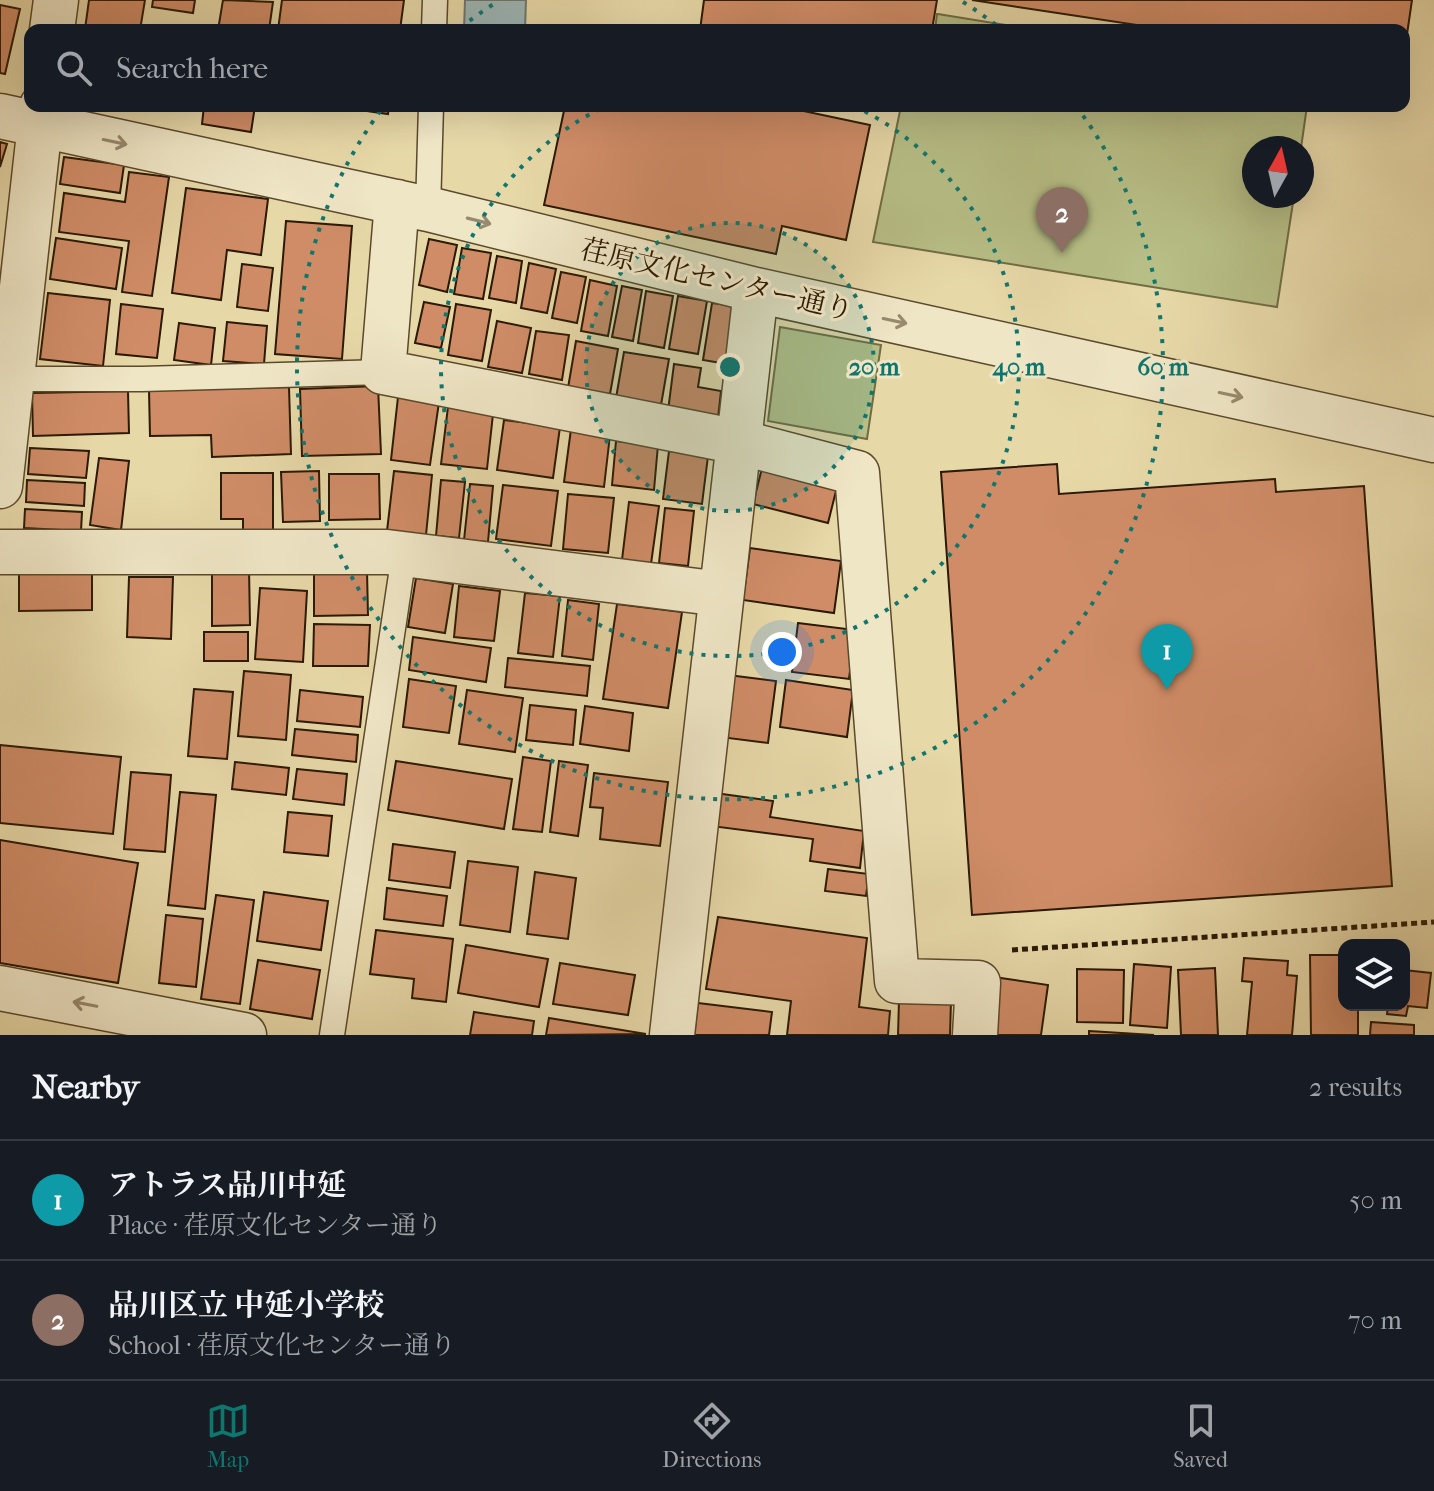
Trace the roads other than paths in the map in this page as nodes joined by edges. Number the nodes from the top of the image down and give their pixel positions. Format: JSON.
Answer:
{"nodes":[{"id":1,"x":56,"y":0,"type":"edge"},
{"id":2,"x":435,"y":0,"type":"edge"},
{"id":3,"x":53,"y":24,"type":"edge"},
{"id":4,"x":434,"y":24,"type":"edge"},
{"id":5,"x":430,"y":112,"type":"edge"},
{"id":6,"x":27,"y":116,"type":"edge"},
{"id":7,"x":412,"y":205,"type":"junction"},
{"id":8,"x":756,"y":290,"type":"junction"},
{"id":9,"x":383,"y":372,"type":"junction"},
{"id":10,"x":6,"y":378,"type":"edge"},
{"id":11,"x":1434,"y":440,"type":"edge"},
{"id":12,"x":739,"y":442,"type":"junction"},
{"id":13,"x":0,"y":486,"type":"edge"},
{"id":14,"x":0,"y":552,"type":"edge"},
{"id":15,"x":404,"y":555,"type":"junction"},
{"id":16,"x":721,"y":594,"type":"junction"},
{"id":17,"x":0,"y":988,"type":"edge"},
{"id":18,"x":139,"y":1025,"type":"edge"},
{"id":19,"x":244,"y":1035,"type":"edge"},
{"id":20,"x":332,"y":1035,"type":"edge"},
{"id":21,"x":672,"y":1035,"type":"edge"},
{"id":22,"x":975,"y":1035,"type":"edge"}],
"edges":[{"from":1,"to":3,"type":"street"},
{"from":2,"to":4,"type":"lane"},
{"from":5,"to":7,"type":"lane"},
{"from":6,"to":7,"type":"street","name":"荏原文化センター通り","one_way":true},
{"from":6,"to":10,"type":"street"},
{"from":7,"to":8,"type":"street","name":"荏原文化センター通り","one_way":true},
{"from":7,"to":9,"type":"street"},
{"from":8,"to":11,"type":"street","name":"荏原文化センター通り","one_way":true},
{"from":8,"to":12,"type":"street"},
{"from":9,"to":10,"type":"lane"},
{"from":9,"to":12,"type":"street"},
{"from":10,"to":13,"type":"street"},
{"from":12,"to":16,"type":"street"},
{"from":12,"to":22,"type":"street"},
{"from":14,"to":15,"type":"street"},
{"from":15,"to":16,"type":"street"},
{"from":15,"to":20,"type":"lane"},
{"from":16,"to":21,"type":"street"},
{"from":18,"to":17,"type":"street","one_way":true},
{"from":18,"to":19,"type":"street"}]}
